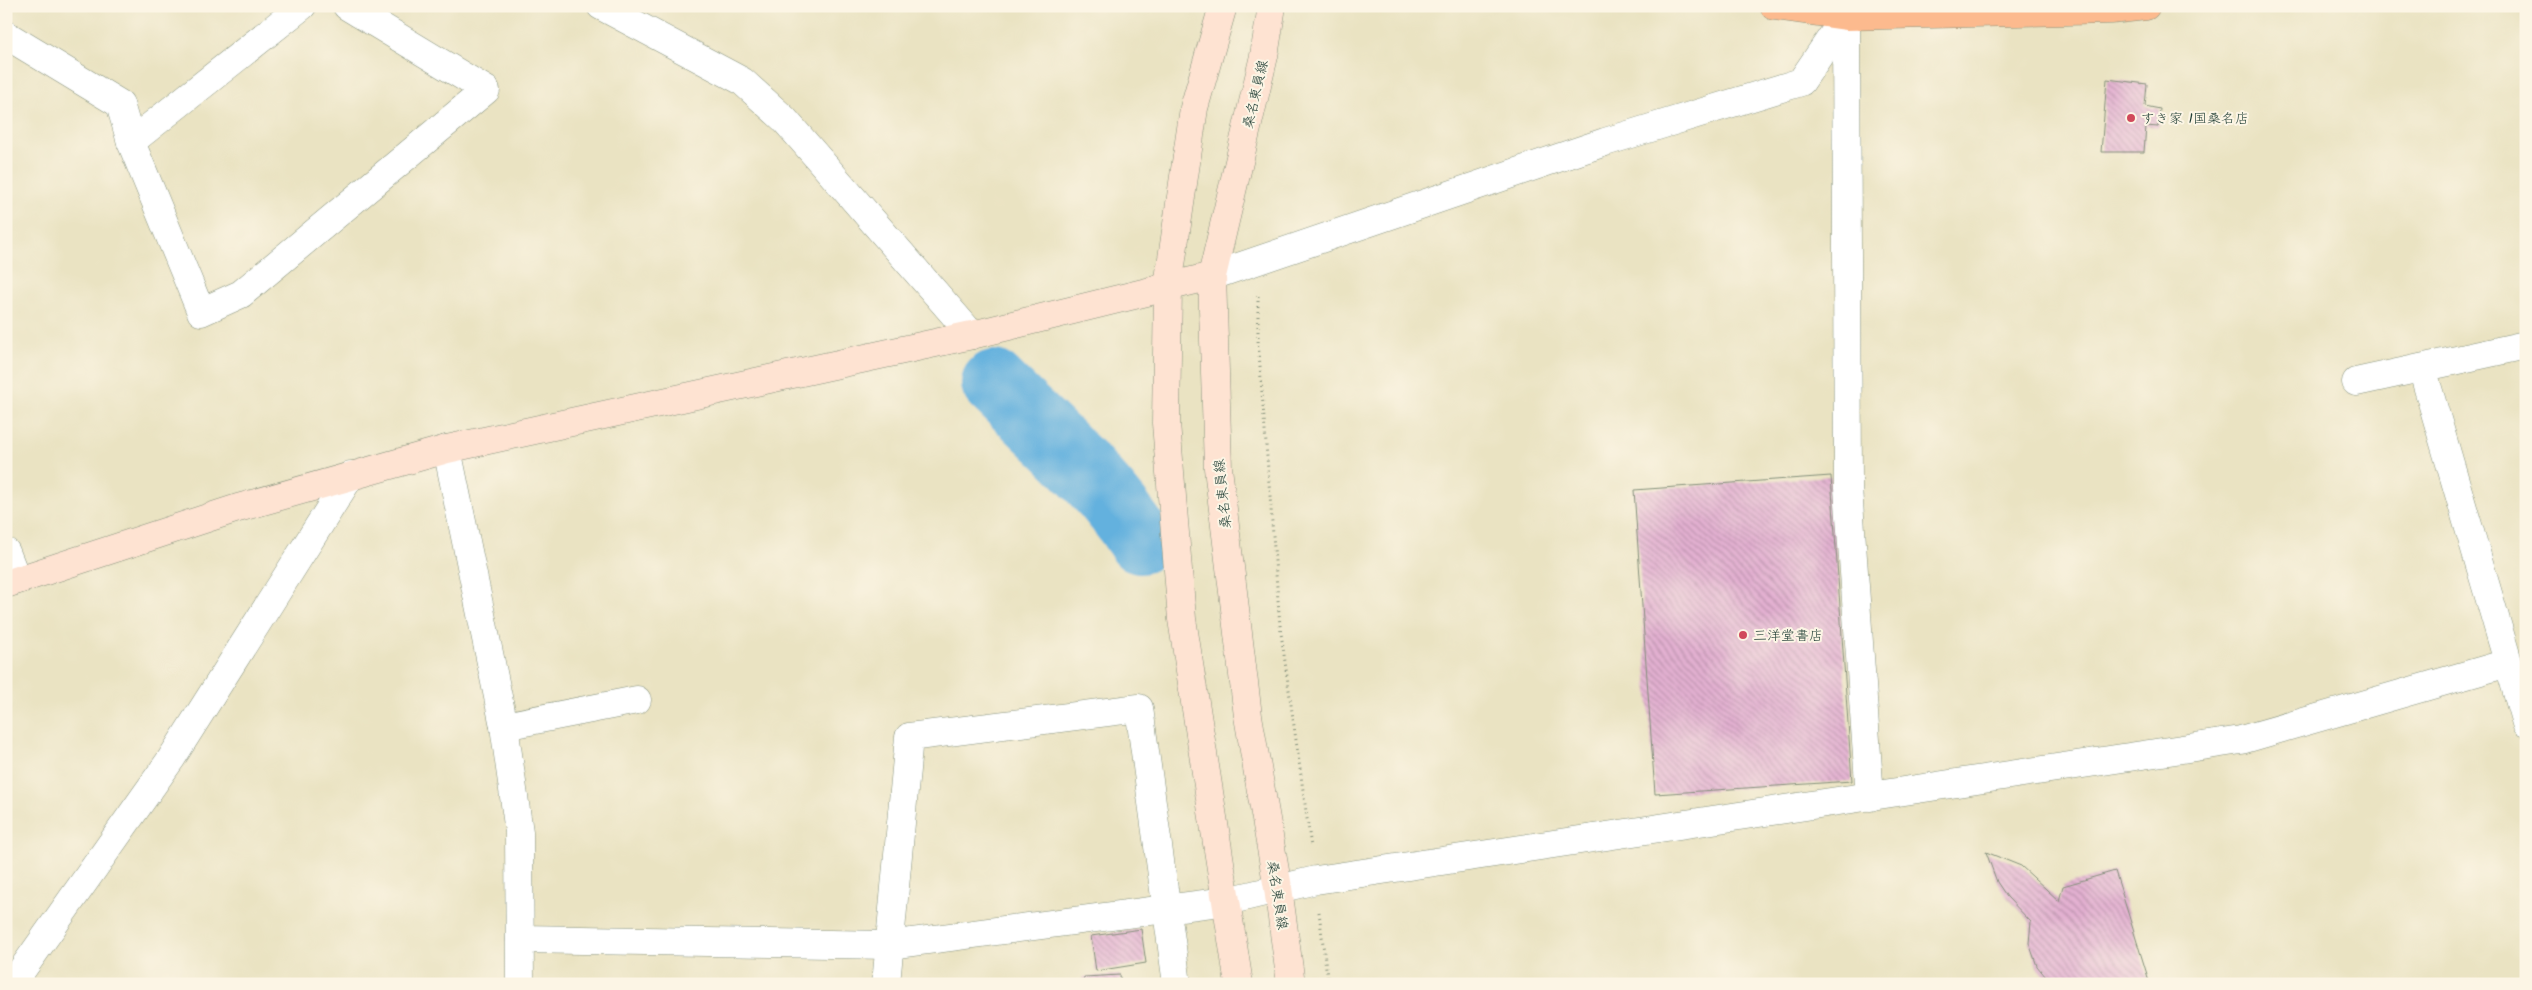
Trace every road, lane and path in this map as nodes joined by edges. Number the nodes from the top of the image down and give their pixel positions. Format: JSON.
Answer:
{"nodes":[{"id":1,"x":302,"y":6,"type":"edge"},
{"id":2,"x":347,"y":6,"type":"edge"},
{"id":3,"x":601,"y":6,"type":"edge"},
{"id":4,"x":1223,"y":6,"type":"edge"},
{"id":5,"x":1272,"y":6,"type":"edge"},
{"id":6,"x":1774,"y":6,"type":"edge"},
{"id":7,"x":2146,"y":6,"type":"edge"},
{"id":8,"x":1846,"y":16,"type":"junction"},
{"id":9,"x":6,"y":35,"type":"edge"},
{"id":10,"x":131,"y":142,"type":"junction"},
{"id":11,"x":1258,"y":260,"type":"junction"},
{"id":12,"x":1212,"y":276,"type":"junction"},
{"id":13,"x":1168,"y":286,"type":"junction"},
{"id":14,"x":972,"y":335,"type":"junction"},
{"id":15,"x":2526,"y":345,"type":"edge"},
{"id":16,"x":2422,"y":368,"type":"junction"},
{"id":17,"x":2356,"y":382,"type":"dead end"},
{"id":18,"x":447,"y":449,"type":"junction"},
{"id":19,"x":351,"y":475,"type":"junction"},
{"id":20,"x":6,"y":552,"type":"edge"},
{"id":21,"x":12,"y":582,"type":"edge"},
{"id":22,"x":2515,"y":668,"type":"edge"},
{"id":23,"x":637,"y":700,"type":"dead end"},
{"id":24,"x":2526,"y":723,"type":"edge"},
{"id":25,"x":504,"y":726,"type":"junction"},
{"id":26,"x":1870,"y":797,"type":"junction"},
{"id":27,"x":1316,"y":880,"type":"junction"},
{"id":28,"x":1278,"y":888,"type":"junction"},
{"id":29,"x":1228,"y":901,"type":"junction"},
{"id":30,"x":1165,"y":908,"type":"junction"},
{"id":31,"x":520,"y":939,"type":"junction"},
{"id":32,"x":889,"y":945,"type":"junction"},
{"id":33,"x":12,"y":984,"type":"edge"},
{"id":34,"x":520,"y":984,"type":"edge"},
{"id":35,"x":886,"y":984,"type":"edge"},
{"id":36,"x":1177,"y":984,"type":"edge"},
{"id":37,"x":1240,"y":984,"type":"edge"},
{"id":38,"x":1291,"y":984,"type":"edge"},
{"id":39,"x":1328,"y":984,"type":"edge"}],
"edges":[{"from":1,"to":10,"type":"street"},
{"from":2,"to":10,"type":"street"},
{"from":3,"to":14,"type":"street"},
{"from":4,"to":13,"type":"main road"},
{"from":5,"to":12,"type":"main road","name":"桑名東員線"},
{"from":6,"to":8,"type":"highway"},
{"from":7,"to":8,"type":"highway"},
{"from":8,"to":11,"type":"street"},
{"from":8,"to":26,"type":"street"},
{"from":9,"to":10,"type":"street"},
{"from":11,"to":12,"type":"street"},
{"from":11,"to":27,"type":"path"},
{"from":12,"to":13,"type":"main road"},
{"from":12,"to":28,"type":"main road","name":"桑名東員線"},
{"from":13,"to":14,"type":"main road"},
{"from":13,"to":29,"type":"main road"},
{"from":14,"to":18,"type":"main road"},
{"from":15,"to":16,"type":"street"},
{"from":16,"to":17,"type":"street"},
{"from":16,"to":22,"type":"street"},
{"from":18,"to":19,"type":"main road"},
{"from":18,"to":25,"type":"street"},
{"from":19,"to":21,"type":"main road"},
{"from":19,"to":33,"type":"street"},
{"from":20,"to":21,"type":"street"},
{"from":22,"to":24,"type":"street"},
{"from":22,"to":26,"type":"street"},
{"from":23,"to":25,"type":"street"},
{"from":25,"to":31,"type":"street"},
{"from":26,"to":27,"type":"street"},
{"from":27,"to":28,"type":"street"},
{"from":27,"to":39,"type":"path"},
{"from":28,"to":29,"type":"street"},
{"from":28,"to":38,"type":"main road","name":"桑名東員線"},
{"from":29,"to":30,"type":"street"},
{"from":29,"to":37,"type":"main road"},
{"from":30,"to":32,"type":"street"},
{"from":30,"to":32,"type":"street"},
{"from":30,"to":36,"type":"street"},
{"from":31,"to":32,"type":"street"},
{"from":31,"to":34,"type":"street"},
{"from":32,"to":35,"type":"street"}]}
